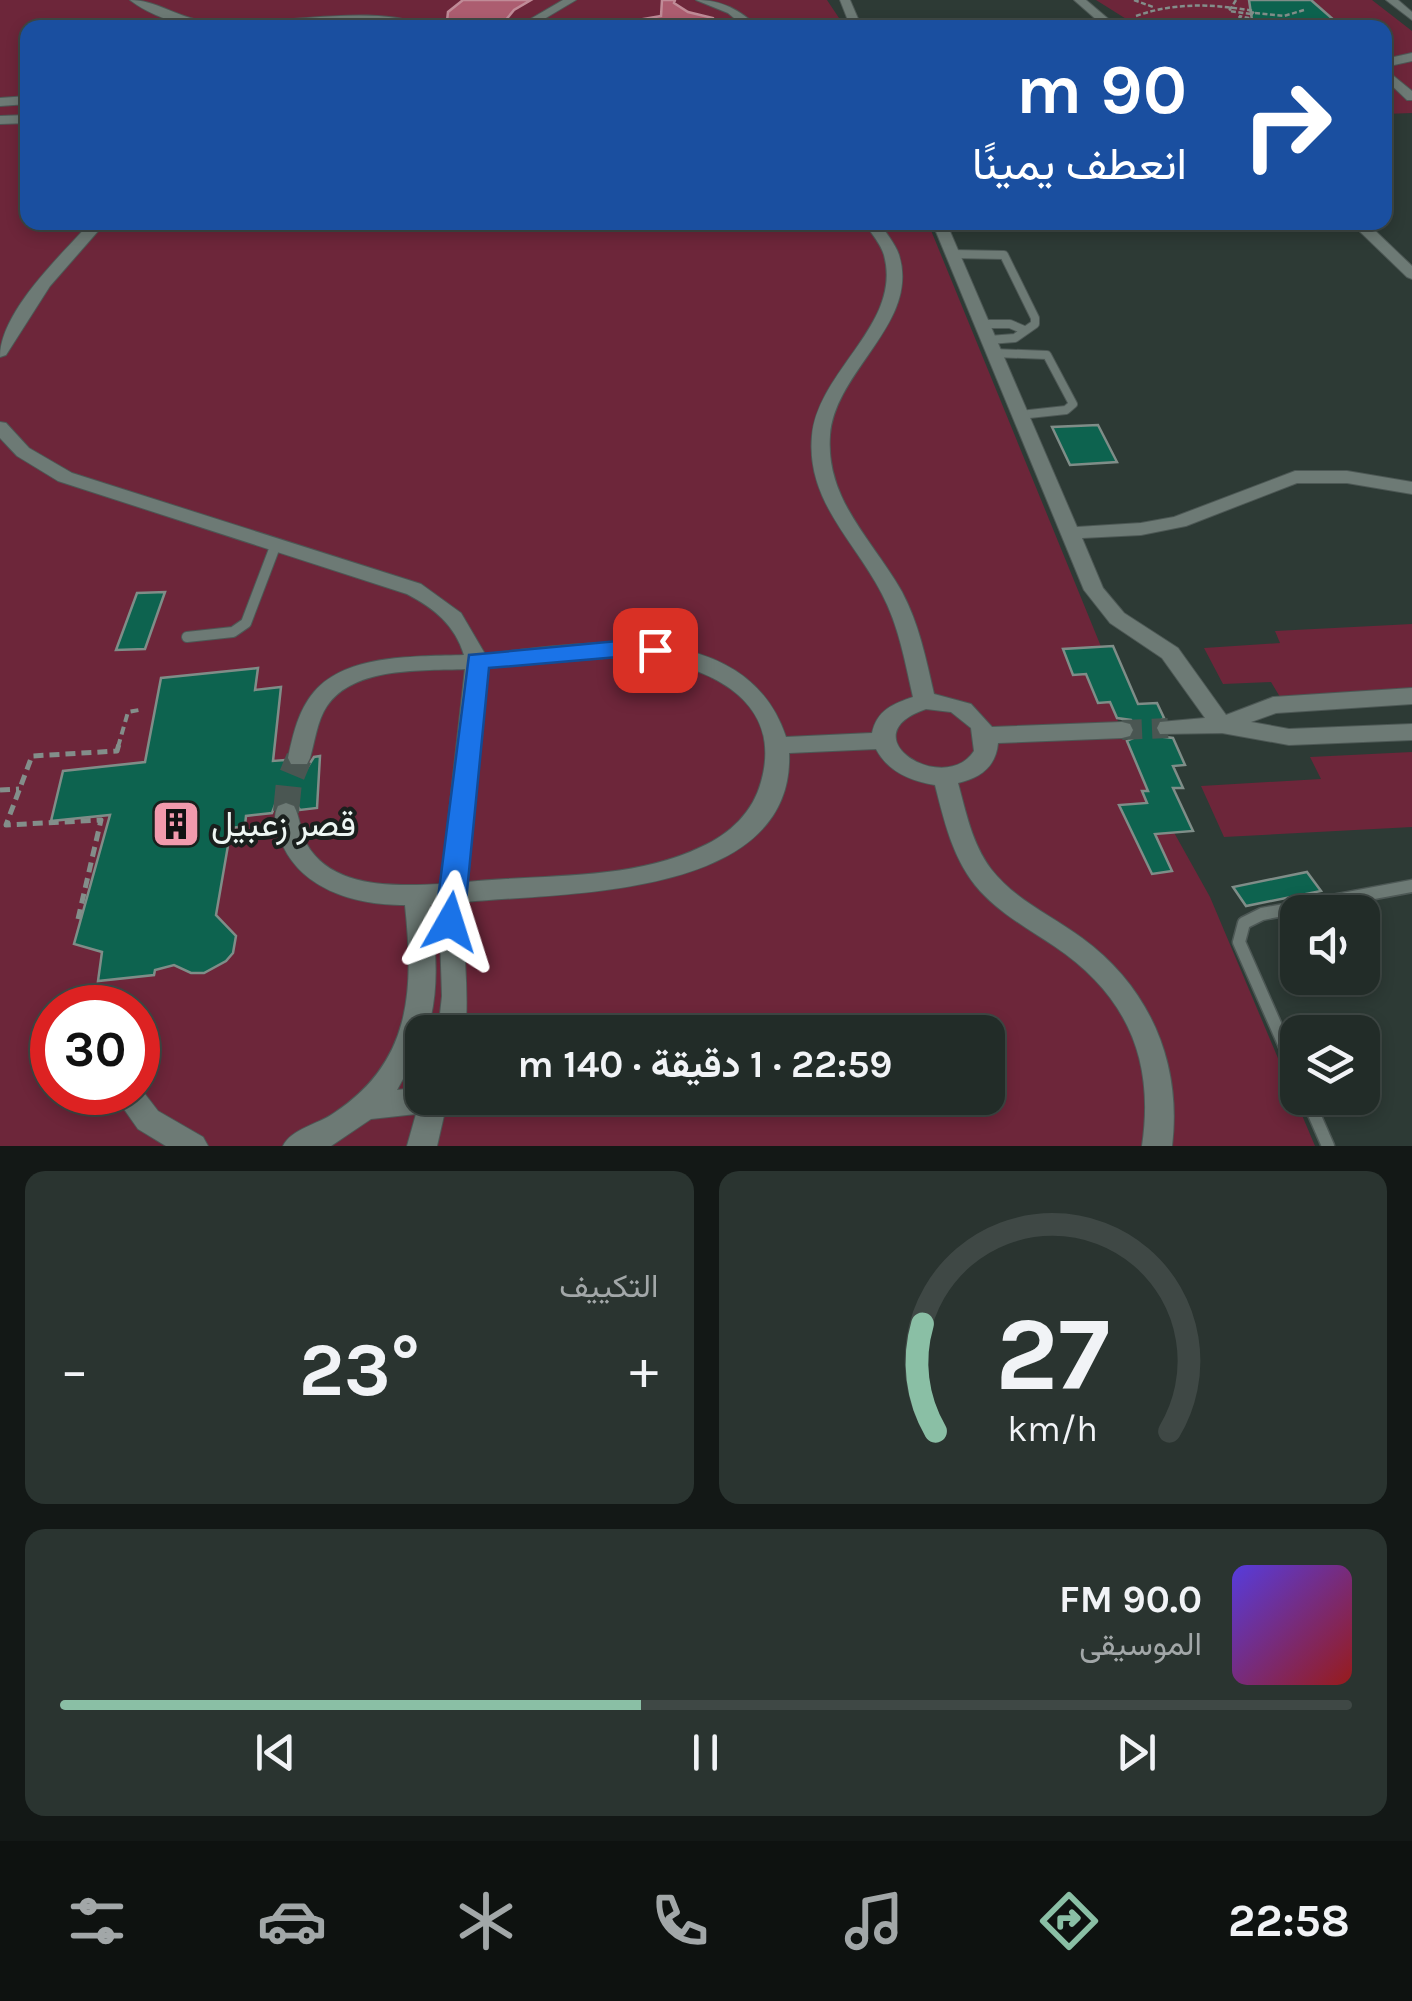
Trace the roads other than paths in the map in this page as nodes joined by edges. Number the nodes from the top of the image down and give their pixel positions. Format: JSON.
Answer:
{"nodes":[{"id":1,"x":136,"y":0,"type":"edge"},
{"id":2,"x":571,"y":0,"type":"edge"},
{"id":3,"x":701,"y":0,"type":"edge"},
{"id":4,"x":1078,"y":0,"type":"edge"},
{"id":5,"x":1391,"y":0,"type":"edge"},
{"id":6,"x":1412,"y":16,"type":"edge"},
{"id":7,"x":204,"y":20,"type":"edge"},
{"id":8,"x":295,"y":20,"type":"edge"},
{"id":9,"x":410,"y":20,"type":"edge"},
{"id":10,"x":535,"y":20,"type":"edge"},
{"id":11,"x":744,"y":20,"type":"edge"},
{"id":12,"x":1104,"y":20,"type":"edge"},
{"id":13,"x":1392,"y":79,"type":"edge"},
{"id":14,"x":1411,"y":97,"type":"edge"},
{"id":15,"x":92,"y":230,"type":"edge"},
{"id":16,"x":877,"y":230,"type":"edge"},
{"id":17,"x":942,"y":230,"type":"edge"},
{"id":18,"x":1365,"y":230,"type":"edge"},
{"id":19,"x":952,"y":254,"type":"junction"},
{"id":20,"x":1412,"y":274,"type":"edge"},
{"id":21,"x":1024,"y":330,"type":"junction"},
{"id":22,"x":988,"y":339,"type":"junction"},
{"id":23,"x":0,"y":352,"type":"edge"},
{"id":24,"x":1020,"y":415,"type":"junction"},
{"id":25,"x":0,"y":428,"type":"edge"},
{"id":26,"x":1412,"y":488,"type":"edge"},
{"id":27,"x":1070,"y":533,"type":"junction"},
{"id":28,"x":276,"y":544,"type":"junction"},
{"id":29,"x":187,"y":638,"type":"dead end"},
{"id":30,"x":477,"y":661,"type":"junction"},
{"id":31,"x":1412,"y":696,"type":"edge"},
{"id":32,"x":925,"y":701,"type":"junction"},
{"id":33,"x":1222,"y":725,"type":"junction"},
{"id":34,"x":1168,"y":728,"type":"tunnel mouth"},
{"id":35,"x":1122,"y":730,"type":"tunnel mouth"},
{"id":36,"x":1412,"y":732,"type":"edge"},
{"id":37,"x":987,"y":735,"type":"junction"},
{"id":38,"x":882,"y":741,"type":"junction"},
{"id":39,"x":777,"y":745,"type":"junction"},
{"id":40,"x":298,"y":758,"type":"tunnel mouth"},
{"id":41,"x":945,"y":777,"type":"junction"},
{"id":42,"x":286,"y":812,"type":"tunnel mouth"},
{"id":43,"x":1412,"y":886,"type":"edge"},
{"id":44,"x":453,"y":892,"type":"junction"},
{"id":45,"x":416,"y":894,"type":"junction"},
{"id":46,"x":453,"y":1015,"type":"edge"},
{"id":47,"x":1280,"y":1034,"type":"edge"},
{"id":48,"x":405,"y":1102,"type":"edge"},
{"id":49,"x":370,"y":1106,"type":"junction"},
{"id":50,"x":144,"y":1115,"type":"edge"},
{"id":51,"x":430,"y":1115,"type":"edge"},
{"id":52,"x":1314,"y":1115,"type":"edge"},
{"id":53,"x":193,"y":1146,"type":"edge"},
{"id":54,"x":298,"y":1146,"type":"edge"},
{"id":55,"x":422,"y":1146,"type":"edge"},
{"id":56,"x":1158,"y":1146,"type":"edge"},
{"id":57,"x":1328,"y":1146,"type":"edge"}],
"edges":[{"from":1,"to":7,"type":"street"},
{"from":2,"to":10,"type":"street"},
{"from":3,"to":11,"type":"street"},
{"from":4,"to":12,"type":"street"},
{"from":5,"to":6,"type":"street"},
{"from":8,"to":9,"type":"street"},
{"from":13,"to":14,"type":"street"},
{"from":15,"to":23,"type":"street"},
{"from":16,"to":32,"type":"street"},
{"from":17,"to":19,"type":"street"},
{"from":18,"to":20,"type":"street"},
{"from":19,"to":21,"type":"lane"},
{"from":19,"to":22,"type":"street"},
{"from":21,"to":22,"type":"lane"},
{"from":21,"to":22,"type":"lane"},
{"from":22,"to":24,"type":"street"},
{"from":22,"to":24,"type":"lane"},
{"from":24,"to":27,"type":"street"},
{"from":25,"to":28,"type":"street"},
{"from":26,"to":27,"type":"street"},
{"from":27,"to":33,"type":"street"},
{"from":28,"to":29,"type":"lane"},
{"from":28,"to":30,"type":"street"},
{"from":30,"to":39,"type":"street"},
{"from":30,"to":40,"type":"street"},
{"from":30,"to":44,"type":"street"},
{"from":31,"to":33,"type":"street"},
{"from":32,"to":37,"type":"street"},
{"from":32,"to":38,"type":"street"},
{"from":33,"to":34,"type":"street"},
{"from":33,"to":36,"type":"street"},
{"from":35,"to":37,"type":"street"},
{"from":37,"to":41,"type":"street"},
{"from":38,"to":39,"type":"street"},
{"from":38,"to":41,"type":"street"},
{"from":39,"to":44,"type":"street"},
{"from":41,"to":56,"type":"street"},
{"from":42,"to":45,"type":"street"},
{"from":43,"to":47,"type":"lane"},
{"from":44,"to":45,"type":"street"},
{"from":44,"to":46,"type":"street"},
{"from":45,"to":49,"type":"street"},
{"from":48,"to":49,"type":"street"},
{"from":49,"to":54,"type":"street"},
{"from":50,"to":53,"type":"street"},
{"from":51,"to":55,"type":"street"},
{"from":52,"to":57,"type":"lane"}]}
